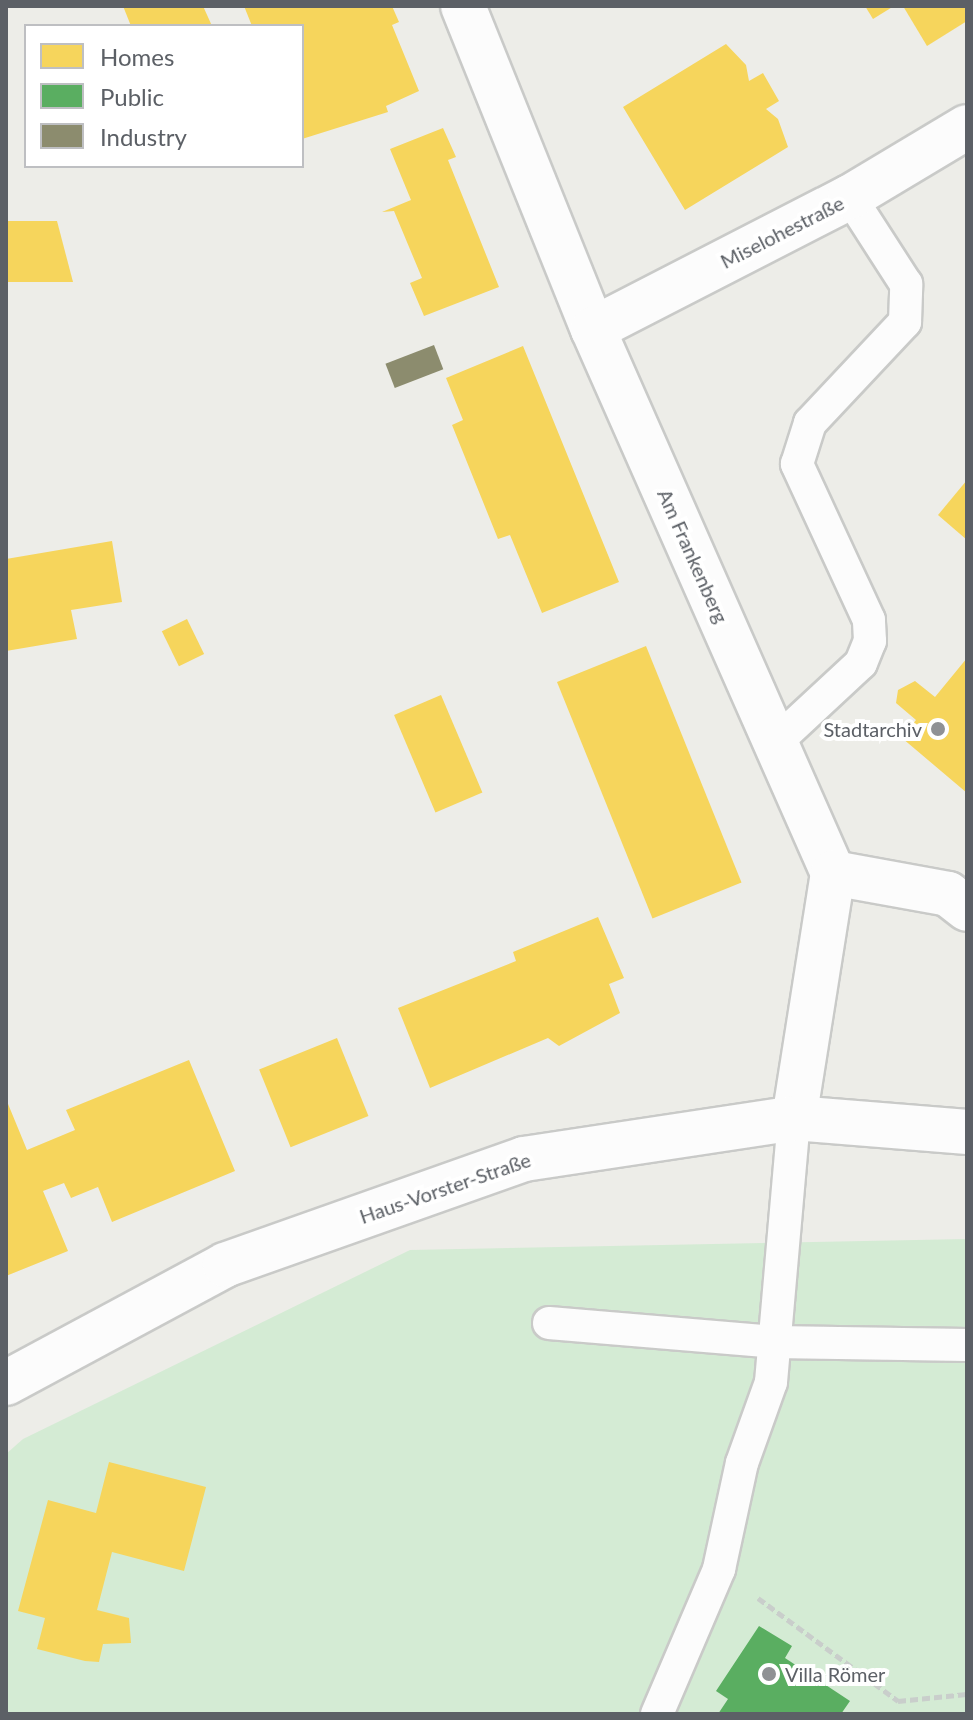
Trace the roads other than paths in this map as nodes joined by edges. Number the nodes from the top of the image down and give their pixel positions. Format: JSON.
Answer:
{"nodes":[{"id":1,"x":463,"y":6,"type":"edge"},
{"id":2,"x":967,"y":127,"type":"edge"},
{"id":3,"x":850,"y":197,"type":"junction"},
{"id":4,"x":593,"y":329,"type":"junction"},
{"id":5,"x":775,"y":743,"type":"junction"},
{"id":6,"x":833,"y":873,"type":"junction"},
{"id":7,"x":967,"y":909,"type":"edge"},
{"id":8,"x":794,"y":1118,"type":"junction"},
{"id":9,"x":967,"y":1132,"type":"edge"},
{"id":10,"x":549,"y":1323,"type":"dead end"},
{"id":11,"x":774,"y":1342,"type":"junction"},
{"id":12,"x":967,"y":1345,"type":"edge"},
{"id":13,"x":6,"y":1383,"type":"edge"},
{"id":14,"x":657,"y":1714,"type":"edge"}],
"edges":[{"from":1,"to":4,"type":"street","name":"Am Frankenberg"},
{"from":2,"to":3,"type":"street","name":"Miselohestraße"},
{"from":3,"to":4,"type":"street","name":"Miselohestraße"},
{"from":3,"to":5,"type":"lane"},
{"from":4,"to":5,"type":"street","name":"Am Frankenberg"},
{"from":5,"to":6,"type":"street","name":"Am Frankenberg"},
{"from":6,"to":7,"type":"street"},
{"from":6,"to":8,"type":"street"},
{"from":8,"to":9,"type":"street","name":"Haus-Vorster-Straße"},
{"from":8,"to":11,"type":"lane"},
{"from":8,"to":13,"type":"street","name":"Haus-Vorster-Straße"},
{"from":10,"to":11,"type":"lane"},
{"from":11,"to":12,"type":"lane"},
{"from":11,"to":14,"type":"lane"}]}
